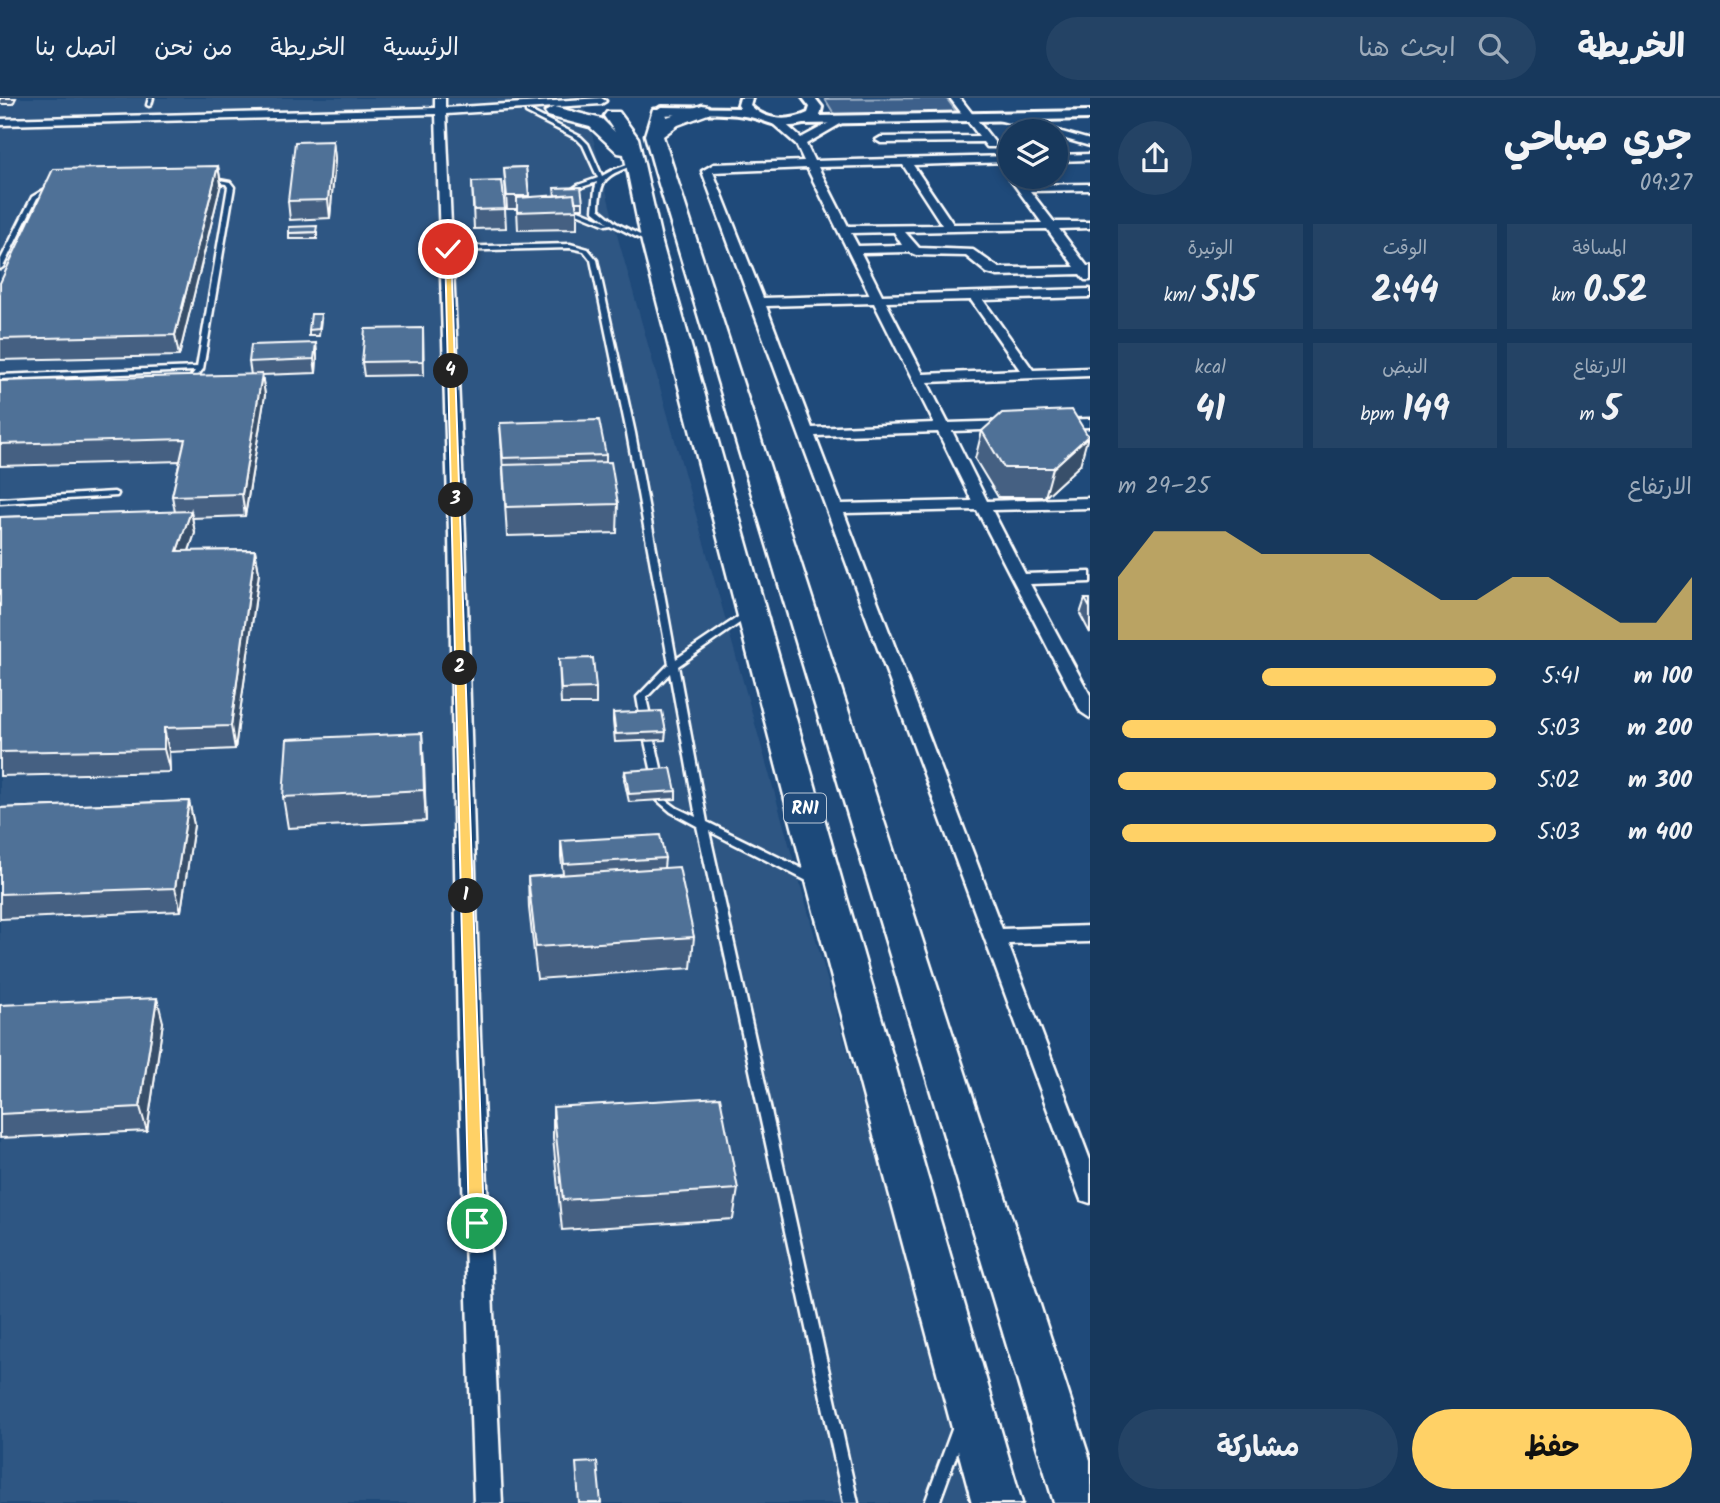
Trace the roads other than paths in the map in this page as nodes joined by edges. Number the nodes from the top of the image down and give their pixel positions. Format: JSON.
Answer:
{"nodes":[{"id":1,"x":151,"y":98,"type":"edge"},
{"id":2,"x":570,"y":98,"type":"edge"},
{"id":3,"x":746,"y":98,"type":"edge"},
{"id":4,"x":808,"y":98,"type":"edge"},
{"id":5,"x":955,"y":98,"type":"edge"},
{"id":6,"x":149,"y":105,"type":"dead end"},
{"id":7,"x":440,"y":105,"type":"edge"},
{"id":8,"x":701,"y":107,"type":"junction"},
{"id":9,"x":541,"y":110,"type":"junction"},
{"id":10,"x":636,"y":113,"type":"edge"},
{"id":11,"x":751,"y":113,"type":"junction"},
{"id":12,"x":1090,"y":115,"type":"edge"},
{"id":13,"x":969,"y":117,"type":"junction"},
{"id":14,"x":998,"y":117,"type":"junction"},
{"id":15,"x":844,"y":119,"type":"junction"},
{"id":16,"x":1005,"y":119,"type":"edge"},
{"id":17,"x":803,"y":120,"type":"junction"},
{"id":18,"x":776,"y":121,"type":"junction"},
{"id":19,"x":0,"y":122,"type":"edge"},
{"id":20,"x":1068,"y":137,"type":"edge"},
{"id":21,"x":986,"y":139,"type":"junction"},
{"id":22,"x":881,"y":140,"type":"dead end"},
{"id":23,"x":798,"y":141,"type":"junction"},
{"id":24,"x":1090,"y":143,"type":"edge"},
{"id":25,"x":998,"y":152,"type":"edge"},
{"id":26,"x":1090,"y":157,"type":"edge"},
{"id":27,"x":1068,"y":158,"type":"edge"},
{"id":28,"x":998,"y":159,"type":"edge"},
{"id":29,"x":906,"y":162,"type":"junction"},
{"id":30,"x":810,"y":164,"type":"junction"},
{"id":31,"x":601,"y":180,"type":"junction"},
{"id":32,"x":197,"y":181,"type":"edge"},
{"id":33,"x":61,"y":184,"type":"edge"},
{"id":34,"x":1068,"y":187,"type":"edge"},
{"id":35,"x":1090,"y":187,"type":"edge"},
{"id":36,"x":1023,"y":189,"type":"edge"},
{"id":37,"x":568,"y":194,"type":"edge"},
{"id":38,"x":569,"y":208,"type":"edge"},
{"id":39,"x":1090,"y":225,"type":"edge"},
{"id":40,"x":1051,"y":226,"type":"junction"},
{"id":41,"x":950,"y":228,"type":"junction"},
{"id":42,"x":897,"y":229,"type":"junction"},
{"id":43,"x":844,"y":230,"type":"junction"},
{"id":44,"x":638,"y":237,"type":"junction"},
{"id":45,"x":911,"y":248,"type":"junction"},
{"id":46,"x":448,"y":249,"type":"junction"},
{"id":47,"x":854,"y":250,"type":"junction"},
{"id":48,"x":0,"y":267,"type":"edge"},
{"id":49,"x":1088,"y":272,"type":"edge"},
{"id":50,"x":1090,"y":293,"type":"edge"},
{"id":51,"x":975,"y":297,"type":"junction"},
{"id":52,"x":878,"y":299,"type":"junction"},
{"id":53,"x":758,"y":302,"type":"junction"},
{"id":54,"x":200,"y":369,"type":"junction"},
{"id":55,"x":1090,"y":372,"type":"edge"},
{"id":56,"x":1029,"y":374,"type":"junction"},
{"id":57,"x":0,"y":377,"type":"edge"},
{"id":58,"x":919,"y":378,"type":"junction"},
{"id":59,"x":176,"y":388,"type":"edge"},
{"id":60,"x":1085,"y":423,"type":"edge"},
{"id":61,"x":944,"y":428,"type":"junction"},
{"id":62,"x":806,"y":432,"type":"junction"},
{"id":63,"x":1090,"y":438,"type":"edge"},
{"id":64,"x":114,"y":494,"type":"dead end"},
{"id":65,"x":0,"y":501,"type":"edge"},
{"id":66,"x":1090,"y":503,"type":"edge"},
{"id":67,"x":983,"y":506,"type":"junction"},
{"id":68,"x":834,"y":509,"type":"junction"},
{"id":69,"x":1090,"y":577,"type":"edge"},
{"id":70,"x":1019,"y":579,"type":"junction"},
{"id":71,"x":753,"y":611,"type":"junction"},
{"id":72,"x":673,"y":665,"type":"junction"},
{"id":73,"x":1090,"y":712,"type":"edge"},
{"id":74,"x":646,"y":720,"type":"edge"},
{"id":75,"x":650,"y":741,"type":"edge"},
{"id":76,"x":658,"y":777,"type":"edge"},
{"id":77,"x":662,"y":800,"type":"edge"},
{"id":78,"x":702,"y":824,"type":"junction"},
{"id":79,"x":825,"y":885,"type":"junction"},
{"id":80,"x":1090,"y":934,"type":"edge"},
{"id":81,"x":993,"y":937,"type":"junction"},
{"id":82,"x":1090,"y":1192,"type":"edge"},
{"id":83,"x":968,"y":1402,"type":"junction"},
{"id":84,"x":488,"y":1503,"type":"edge"},
{"id":85,"x":850,"y":1503,"type":"edge"},
{"id":86,"x":932,"y":1503,"type":"edge"},
{"id":87,"x":998,"y":1503,"type":"edge"},
{"id":88,"x":1079,"y":1503,"type":"edge"}],
"edges":[{"from":1,"to":6,"type":"lane"},
{"from":2,"to":9,"type":"highway"},
{"from":3,"to":8,"type":"street"},
{"from":3,"to":11,"type":"street"},
{"from":4,"to":17,"type":"street"},
{"from":5,"to":13,"type":"street"},
{"from":7,"to":9,"type":"street"},
{"from":7,"to":19,"type":"street"},
{"from":7,"to":46,"type":"street"},
{"from":8,"to":10,"type":"highway"},
{"from":8,"to":10,"type":"highway"},
{"from":8,"to":11,"type":"street"},
{"from":9,"to":10,"type":"street"},
{"from":9,"to":10,"type":"highway"},
{"from":9,"to":31,"type":"lane"},
{"from":10,"to":31,"type":"lane"},
{"from":10,"to":44,"type":"highway","number":"RN1"},
{"from":10,"to":88,"type":"highway"},
{"from":11,"to":18,"type":"street"},
{"from":12,"to":14,"type":"street"},
{"from":13,"to":14,"type":"street"},
{"from":13,"to":15,"type":"street"},
{"from":13,"to":21,"type":"street"},
{"from":14,"to":16,"type":"street"},
{"from":15,"to":17,"type":"street"},
{"from":15,"to":23,"type":"street"},
{"from":17,"to":18,"type":"street"},
{"from":17,"to":23,"type":"street"},
{"from":18,"to":23,"type":"street"},
{"from":20,"to":24,"type":"street"},
{"from":21,"to":22,"type":"street"},
{"from":21,"to":25,"type":"street"},
{"from":23,"to":30,"type":"street"},
{"from":26,"to":27,"type":"street"},
{"from":28,"to":29,"type":"street"},
{"from":29,"to":30,"type":"street"},
{"from":29,"to":41,"type":"street"},
{"from":30,"to":43,"type":"street"},
{"from":30,"to":53,"type":"street"},
{"from":31,"to":37,"type":"lane"},
{"from":31,"to":44,"type":"lane"},
{"from":32,"to":54,"type":"lane"},
{"from":33,"to":48,"type":"lane"},
{"from":34,"to":35,"type":"street"},
{"from":36,"to":40,"type":"street"},
{"from":38,"to":44,"type":"lane"},
{"from":39,"to":40,"type":"street"},
{"from":40,"to":41,"type":"street"},
{"from":40,"to":49,"type":"street"},
{"from":41,"to":42,"type":"street"},
{"from":42,"to":43,"type":"street"},
{"from":42,"to":45,"type":"street"},
{"from":43,"to":47,"type":"street"},
{"from":44,"to":71,"type":"highway","number":"RN1"},
{"from":45,"to":47,"type":"street"},
{"from":45,"to":49,"type":"street"},
{"from":46,"to":72,"type":"lane"},
{"from":46,"to":84,"type":"street"},
{"from":47,"to":52,"type":"street"},
{"from":50,"to":51,"type":"street"},
{"from":51,"to":52,"type":"street"},
{"from":51,"to":56,"type":"street"},
{"from":52,"to":53,"type":"street"},
{"from":52,"to":58,"type":"street"},
{"from":53,"to":62,"type":"street"},
{"from":54,"to":57,"type":"lane"},
{"from":54,"to":59,"type":"lane"},
{"from":55,"to":56,"type":"street"},
{"from":56,"to":58,"type":"street"},
{"from":58,"to":61,"type":"street"},
{"from":60,"to":61,"type":"street"},
{"from":60,"to":63,"type":"street"},
{"from":61,"to":62,"type":"street"},
{"from":61,"to":67,"type":"street"},
{"from":62,"to":68,"type":"street"},
{"from":64,"to":65,"type":"lane"},
{"from":66,"to":67,"type":"street"},
{"from":67,"to":68,"type":"street"},
{"from":67,"to":70,"type":"street"},
{"from":68,"to":81,"type":"street"},
{"from":69,"to":70,"type":"street"},
{"from":70,"to":73,"type":"street"},
{"from":71,"to":72,"type":"lane"},
{"from":71,"to":79,"type":"highway","number":"RN1"},
{"from":72,"to":74,"type":"lane"},
{"from":72,"to":78,"type":"lane"},
{"from":75,"to":76,"type":"lane"},
{"from":77,"to":78,"type":"lane"},
{"from":78,"to":79,"type":"lane"},
{"from":78,"to":85,"type":"lane"},
{"from":79,"to":83,"type":"highway","number":"RN1"},
{"from":80,"to":81,"type":"street"},
{"from":81,"to":82,"type":"street"},
{"from":83,"to":86,"type":"lane"},
{"from":83,"to":87,"type":"highway","number":"RN1"}]}
